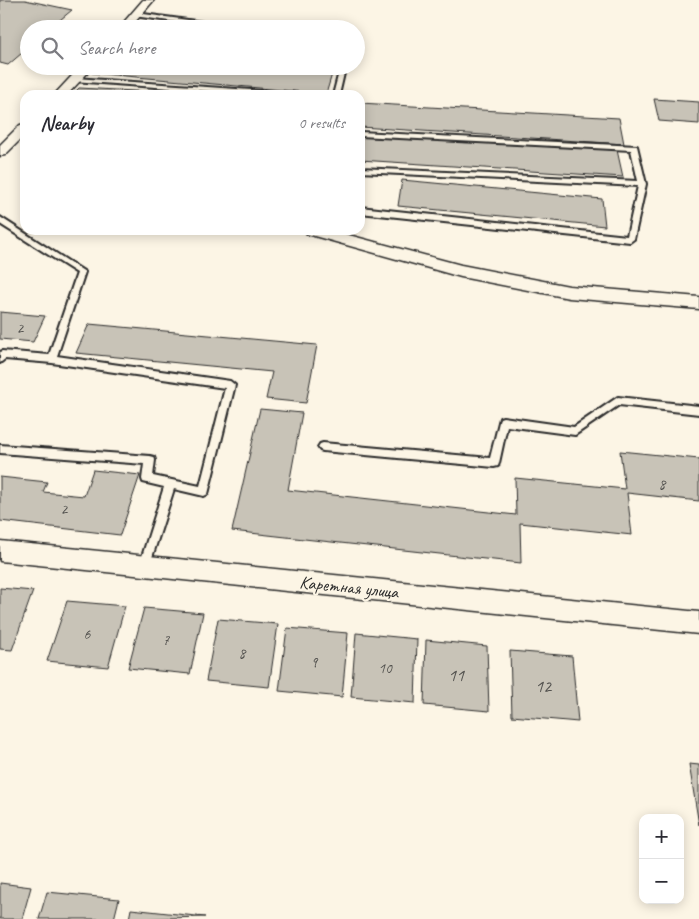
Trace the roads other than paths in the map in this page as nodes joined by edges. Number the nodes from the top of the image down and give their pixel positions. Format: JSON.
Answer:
{"nodes":[{"id":1,"x":148,"y":0,"type":"edge"},
{"id":2,"x":136,"y":15,"type":"junction"},
{"id":3,"x":131,"y":20,"type":"edge"},
{"id":4,"x":173,"y":20,"type":"edge"},
{"id":5,"x":80,"y":75,"type":"edge"},
{"id":6,"x":342,"y":75,"type":"edge"},
{"id":7,"x":75,"y":80,"type":"junction"},
{"id":8,"x":65,"y":90,"type":"edge"},
{"id":9,"x":220,"y":90,"type":"edge"},
{"id":10,"x":337,"y":90,"type":"edge"},
{"id":11,"x":20,"y":132,"type":"edge"},
{"id":12,"x":365,"y":134,"type":"edge"},
{"id":13,"x":2,"y":147,"type":"edge"},
{"id":14,"x":20,"y":149,"type":"edge"},
{"id":15,"x":365,"y":170,"type":"edge"},
{"id":16,"x":642,"y":184,"type":"junction"},
{"id":17,"x":365,"y":211,"type":"edge"},
{"id":18,"x":0,"y":220,"type":"edge"},
{"id":19,"x":20,"y":233,"type":"edge"},
{"id":20,"x":24,"y":235,"type":"edge"},
{"id":21,"x":335,"y":235,"type":"edge"},
{"id":22,"x":699,"y":303,"type":"edge"},
{"id":23,"x":0,"y":359,"type":"edge"},
{"id":24,"x":52,"y":359,"type":"junction"},
{"id":25,"x":699,"y":410,"type":"edge"},
{"id":26,"x":323,"y":447,"type":"dead end"},
{"id":27,"x":0,"y":448,"type":"edge"},
{"id":28,"x":170,"y":484,"type":"junction"},
{"id":29,"x":0,"y":551,"type":"edge"},
{"id":30,"x":144,"y":566,"type":"junction"},
{"id":31,"x":699,"y":623,"type":"edge"}],
"edges":[{"from":1,"to":2,"type":"street"},
{"from":2,"to":3,"type":"street"},
{"from":2,"to":4,"type":"lane"},
{"from":5,"to":7,"type":"street"},
{"from":6,"to":10,"type":"lane"},
{"from":7,"to":8,"type":"street"},
{"from":7,"to":9,"type":"lane"},
{"from":11,"to":13,"type":"street"},
{"from":12,"to":16,"type":"lane"},
{"from":13,"to":14,"type":"street"},
{"from":15,"to":16,"type":"lane"},
{"from":16,"to":17,"type":"lane"},
{"from":18,"to":19,"type":"lane"},
{"from":20,"to":24,"type":"lane"},
{"from":21,"to":22,"type":"street"},
{"from":23,"to":24,"type":"lane"},
{"from":24,"to":28,"type":"lane"},
{"from":25,"to":26,"type":"lane"},
{"from":27,"to":28,"type":"lane"},
{"from":28,"to":30,"type":"lane"},
{"from":29,"to":30,"type":"street","name":"Каретная улица"},
{"from":30,"to":31,"type":"street","name":"Каретная улица"}]}
